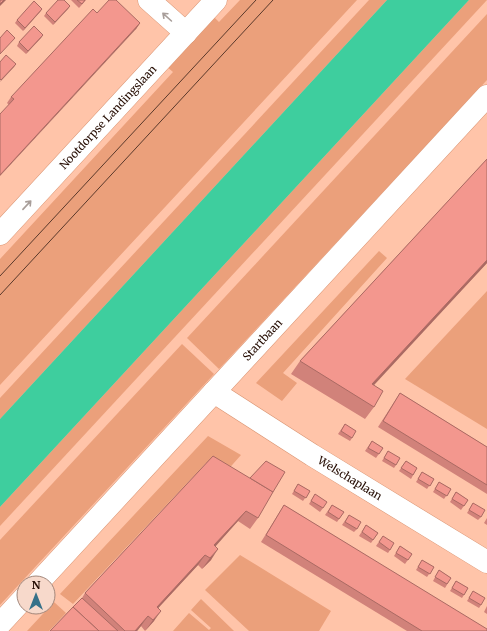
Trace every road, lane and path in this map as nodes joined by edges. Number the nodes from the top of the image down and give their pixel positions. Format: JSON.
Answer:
{"nodes":[{"id":1,"x":148,"y":0,"type":"edge"},
{"id":2,"x":216,"y":0,"type":"edge"},
{"id":3,"x":186,"y":33,"type":"junction"},
{"id":4,"x":487,"y":96,"type":"edge"},
{"id":5,"x":0,"y":234,"type":"edge"},
{"id":6,"x":214,"y":392,"type":"junction"},
{"id":7,"x":487,"y":562,"type":"edge"},
{"id":8,"x":45,"y":575,"type":"edge"},
{"id":9,"x":16,"y":607,"type":"edge"},
{"id":10,"x":0,"y":624,"type":"edge"}],
"edges":[{"from":3,"to":1,"type":"street","one_way":true},
{"from":2,"to":3,"type":"street","name":"Nootdorpse Landingslaan"},
{"from":5,"to":3,"type":"street","name":"Nootdorpse Landingslaan","one_way":true},
{"from":4,"to":6,"type":"street","name":"Startbaan"},
{"from":6,"to":7,"type":"street","name":"Welschaplaan"},
{"from":6,"to":8,"type":"street","name":"Startbaan"},
{"from":9,"to":10,"type":"street"}]}
